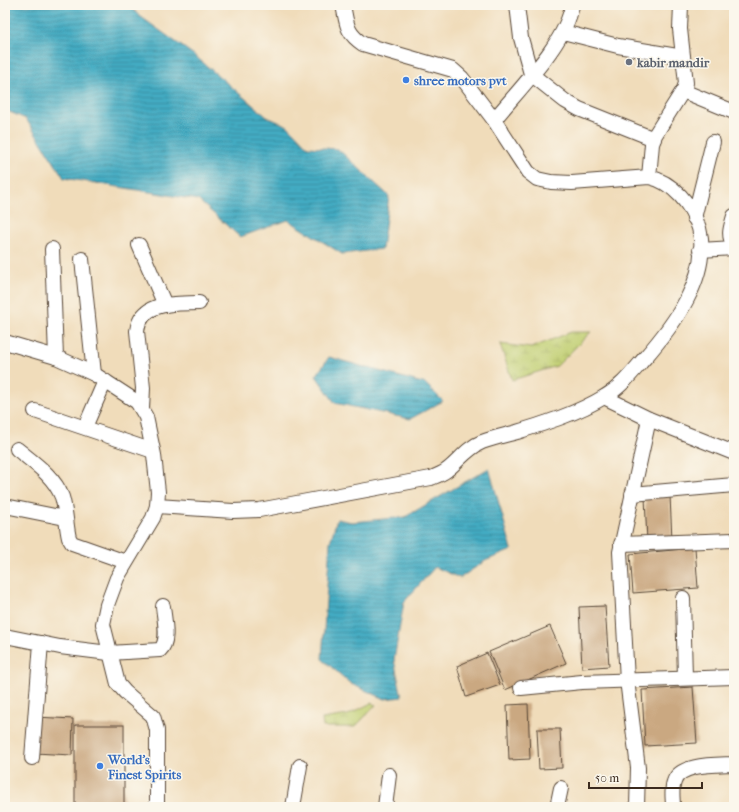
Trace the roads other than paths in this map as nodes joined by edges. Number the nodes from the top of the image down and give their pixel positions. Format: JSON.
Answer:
{"nodes":[{"id":1,"x":343,"y":5,"type":"edge"},
{"id":2,"x":517,"y":5,"type":"edge"},
{"id":3,"x":572,"y":5,"type":"edge"},
{"id":4,"x":681,"y":5,"type":"edge"},
{"id":5,"x":563,"y":32,"type":"junction"},
{"id":6,"x":683,"y":57,"type":"junction"},
{"id":7,"x":531,"y":74,"type":"junction"},
{"id":8,"x":683,"y":91,"type":"junction"},
{"id":9,"x":734,"y":112,"type":"edge"},
{"id":10,"x":494,"y":120,"type":"junction"},
{"id":11,"x":654,"y":139,"type":"junction"},
{"id":12,"x":713,"y":142,"type":"dead end"},
{"id":13,"x":649,"y":177,"type":"junction"},
{"id":14,"x":734,"y":216,"type":"edge"},
{"id":15,"x":694,"y":218,"type":"junction"},
{"id":16,"x":139,"y":245,"type":"dead end"},
{"id":17,"x":734,"y":245,"type":"edge"},
{"id":18,"x":734,"y":248,"type":"edge"},
{"id":19,"x":52,"y":249,"type":"dead end"},
{"id":20,"x":700,"y":250,"type":"junction"},
{"id":21,"x":82,"y":259,"type":"dead end"},
{"id":22,"x":199,"y":303,"type":"dead end"},
{"id":23,"x":165,"y":305,"type":"junction"},
{"id":24,"x":5,"y":342,"type":"edge"},
{"id":25,"x":56,"y":358,"type":"junction"},
{"id":26,"x":100,"y":378,"type":"junction"},
{"id":27,"x":604,"y":397,"type":"junction"},
{"id":28,"x":142,"y":409,"type":"junction"},
{"id":29,"x":35,"y":411,"type":"dead end"},
{"id":30,"x":649,"y":419,"type":"junction"},
{"id":31,"x":85,"y":426,"type":"junction"},
{"id":32,"x":17,"y":449,"type":"dead end"},
{"id":33,"x":153,"y":451,"type":"junction"},
{"id":34,"x":734,"y":453,"type":"edge"},
{"id":35,"x":734,"y":485,"type":"edge"},
{"id":36,"x":632,"y":494,"type":"junction"},
{"id":37,"x":5,"y":506,"type":"edge"},
{"id":38,"x":157,"y":506,"type":"junction"},
{"id":39,"x":65,"y":518,"type":"junction"},
{"id":40,"x":734,"y":540,"type":"edge"},
{"id":41,"x":621,"y":544,"type":"junction"},
{"id":42,"x":126,"y":562,"type":"junction"},
{"id":43,"x":683,"y":598,"type":"dead end"},
{"id":44,"x":163,"y":606,"type":"dead end"},
{"id":45,"x":5,"y":636,"type":"edge"},
{"id":46,"x":41,"y":643,"type":"junction"},
{"id":47,"x":109,"y":653,"type":"junction"},
{"id":48,"x":734,"y":676,"type":"edge"},
{"id":49,"x":685,"y":678,"type":"junction"},
{"id":50,"x":627,"y":680,"type":"junction"},
{"id":51,"x":521,"y":688,"type":"dead end"},
{"id":52,"x":32,"y":758,"type":"dead end"},
{"id":53,"x":734,"y":764,"type":"edge"},
{"id":54,"x":300,"y":766,"type":"dead end"},
{"id":55,"x":389,"y":776,"type":"dead end"},
{"id":56,"x":561,"y":788,"type":"dead end"},
{"id":57,"x":156,"y":807,"type":"edge"},
{"id":58,"x":293,"y":807,"type":"edge"},
{"id":59,"x":385,"y":807,"type":"edge"},
{"id":60,"x":557,"y":807,"type":"edge"},
{"id":61,"x":637,"y":807,"type":"edge"},
{"id":62,"x":673,"y":807,"type":"edge"}],
"edges":[{"from":1,"to":10,"type":"street"},
{"from":2,"to":7,"type":"street"},
{"from":3,"to":5,"type":"street"},
{"from":4,"to":6,"type":"street"},
{"from":5,"to":6,"type":"street"},
{"from":5,"to":7,"type":"street"},
{"from":6,"to":8,"type":"street"},
{"from":7,"to":10,"type":"street"},
{"from":7,"to":11,"type":"street"},
{"from":8,"to":9,"type":"street"},
{"from":8,"to":11,"type":"street"},
{"from":10,"to":13,"type":"street"},
{"from":11,"to":13,"type":"street"},
{"from":12,"to":15,"type":"street"},
{"from":13,"to":15,"type":"street"},
{"from":14,"to":17,"type":"street"},
{"from":15,"to":20,"type":"street"},
{"from":16,"to":23,"type":"street"},
{"from":18,"to":20,"type":"street"},
{"from":19,"to":25,"type":"street"},
{"from":20,"to":27,"type":"street"},
{"from":21,"to":26,"type":"street"},
{"from":22,"to":23,"type":"street"},
{"from":23,"to":28,"type":"street"},
{"from":24,"to":25,"type":"street"},
{"from":25,"to":26,"type":"street"},
{"from":26,"to":28,"type":"street"},
{"from":26,"to":31,"type":"street"},
{"from":27,"to":30,"type":"street"},
{"from":27,"to":38,"type":"street"},
{"from":28,"to":33,"type":"street"},
{"from":29,"to":31,"type":"street"},
{"from":30,"to":34,"type":"street"},
{"from":30,"to":36,"type":"street"},
{"from":31,"to":33,"type":"street"},
{"from":32,"to":39,"type":"street"},
{"from":33,"to":38,"type":"street"},
{"from":35,"to":36,"type":"street"},
{"from":36,"to":41,"type":"street"},
{"from":37,"to":39,"type":"street"},
{"from":38,"to":42,"type":"street"},
{"from":39,"to":42,"type":"street"},
{"from":40,"to":41,"type":"street"},
{"from":41,"to":50,"type":"street"},
{"from":42,"to":47,"type":"street"},
{"from":43,"to":49,"type":"street"},
{"from":44,"to":47,"type":"street"},
{"from":45,"to":46,"type":"street"},
{"from":46,"to":47,"type":"street"},
{"from":46,"to":52,"type":"street"},
{"from":47,"to":57,"type":"street"},
{"from":48,"to":49,"type":"street"},
{"from":49,"to":50,"type":"street"},
{"from":50,"to":51,"type":"street"},
{"from":50,"to":61,"type":"street"},
{"from":53,"to":62,"type":"street"},
{"from":54,"to":58,"type":"street"},
{"from":55,"to":59,"type":"street"},
{"from":56,"to":60,"type":"street"}]}
